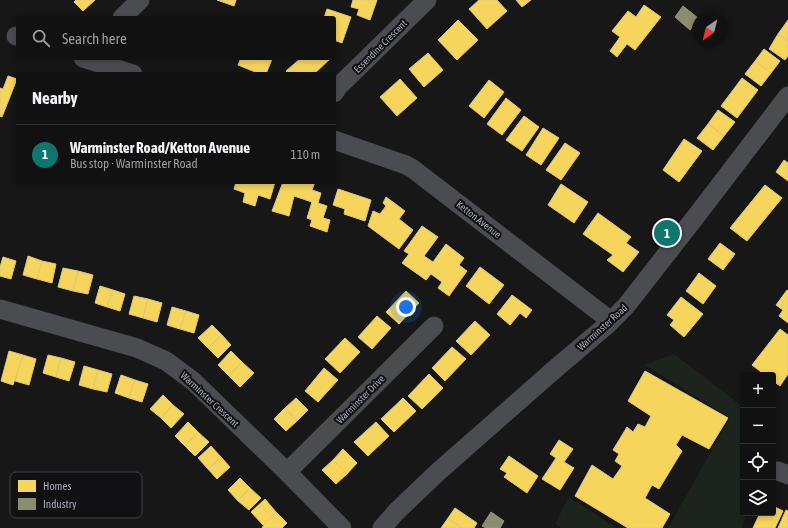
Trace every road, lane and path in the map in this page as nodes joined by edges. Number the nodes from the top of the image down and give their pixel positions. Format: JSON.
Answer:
{"nodes":[{"id":1,"x":140,"y":0,"type":"edge"},
{"id":2,"x":427,"y":0,"type":"edge"},
{"id":3,"x":124,"y":16,"type":"edge"},
{"id":4,"x":94,"y":60,"type":"edge"},
{"id":5,"x":127,"y":72,"type":"edge"},
{"id":6,"x":336,"y":91,"type":"edge"},
{"id":7,"x":788,"y":96,"type":"edge"},
{"id":8,"x":336,"y":141,"type":"edge"},
{"id":9,"x":0,"y":309,"type":"edge"},
{"id":10,"x":611,"y":321,"type":"junction"},
{"id":11,"x":434,"y":326,"type":"dead end"},
{"id":12,"x":287,"y":472,"type":"junction"},
{"id":13,"x":342,"y":528,"type":"edge"},
{"id":14,"x":382,"y":528,"type":"edge"}],
"edges":[{"from":1,"to":3,"type":"street"},
{"from":2,"to":6,"type":"street","name":"Essendine Crescent"},
{"from":4,"to":5,"type":"street"},
{"from":7,"to":10,"type":"street","name":"Warminster Road"},
{"from":8,"to":10,"type":"street","name":"Ketton Avenue"},
{"from":9,"to":12,"type":"street","name":"Warminster Crescent"},
{"from":10,"to":14,"type":"street","name":"Warminster Road"},
{"from":11,"to":12,"type":"street","name":"Warminster Drive"},
{"from":12,"to":13,"type":"street","name":"Warminster Crescent"}]}
